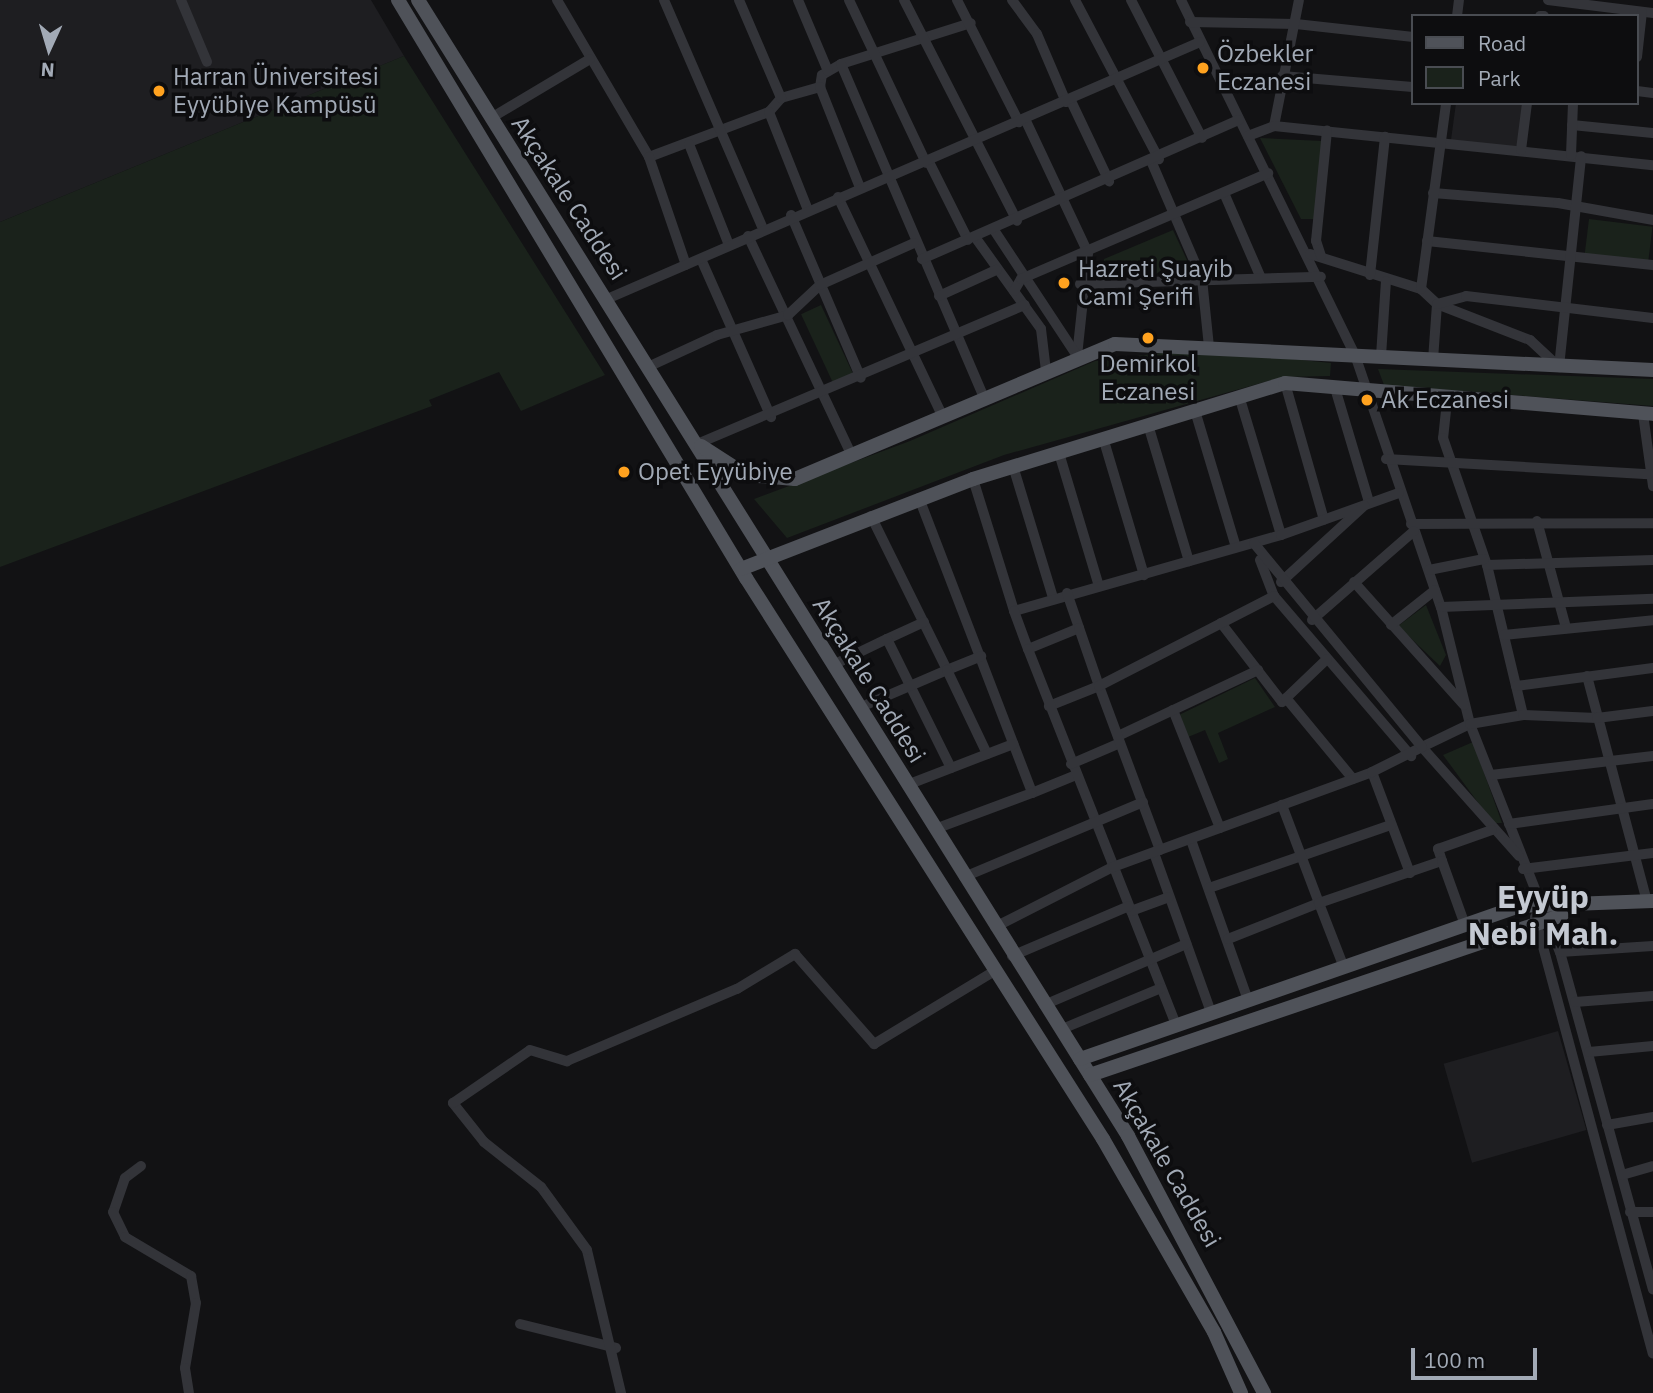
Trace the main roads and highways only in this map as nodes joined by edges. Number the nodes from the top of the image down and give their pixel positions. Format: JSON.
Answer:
{"nodes":[{"id":1,"x":398,"y":0,"type":"edge"},
{"id":2,"x":418,"y":0,"type":"edge"},
{"id":3,"x":1653,"y":370,"type":"edge"},
{"id":4,"x":1648,"y":414,"type":"edge"},
{"id":5,"x":697,"y":444,"type":"junction"},
{"id":6,"x":766,"y":556,"type":"junction"},
{"id":7,"x":741,"y":569,"type":"junction"},
{"id":8,"x":1651,"y":904,"type":"edge"},
{"id":9,"x":1540,"y":915,"type":"junction"},
{"id":10,"x":1080,"y":1059,"type":"junction"},
{"id":11,"x":1090,"y":1075,"type":"junction"},
{"id":12,"x":1241,"y":1393,"type":"edge"},
{"id":13,"x":1264,"y":1393,"type":"edge"}],
"edges":[{"from":1,"to":7,"type":"main road","name":"Akçakale Caddesi"},
{"from":2,"to":5,"type":"main road","name":"Akçakale Caddesi"},
{"from":3,"to":5,"type":"main road"},
{"from":4,"to":6,"type":"main road"},
{"from":5,"to":6,"type":"main road","name":"Akçakale Caddesi"},
{"from":6,"to":7,"type":"main road"},
{"from":6,"to":10,"type":"main road","name":"Akçakale Caddesi"},
{"from":7,"to":12,"type":"main road","name":"Akçakale Caddesi"},
{"from":8,"to":9,"type":"main road"},
{"from":9,"to":10,"type":"main road"},
{"from":9,"to":11,"type":"main road"},
{"from":10,"to":11,"type":"main road","name":"Akçakale Caddesi"},
{"from":11,"to":13,"type":"main road","name":"Akçakale Caddesi"}]}
